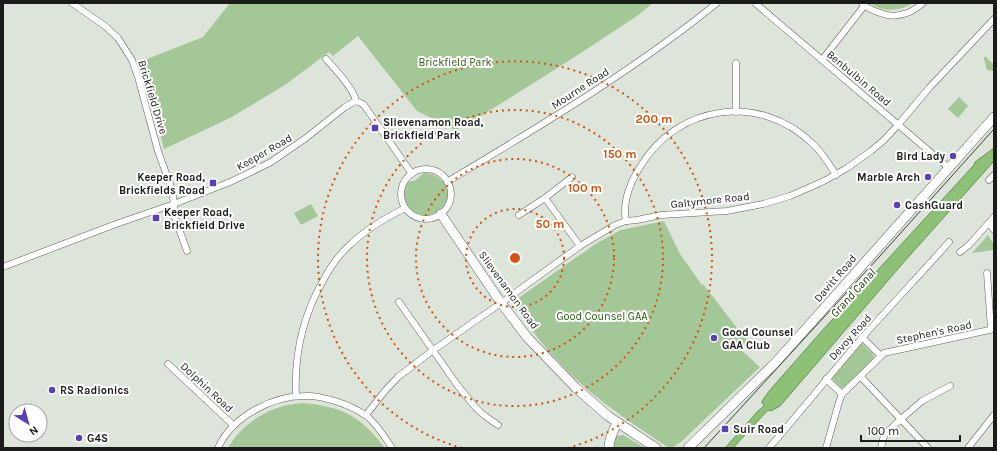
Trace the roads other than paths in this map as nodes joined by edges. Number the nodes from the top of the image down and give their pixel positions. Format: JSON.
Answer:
{"nodes":[{"id":1,"x":72,"y":3,"type":"edge"},
{"id":2,"x":717,"y":3,"type":"edge"},
{"id":3,"x":755,"y":3,"type":"edge"},
{"id":4,"x":923,"y":3,"type":"edge"},
{"id":5,"x":863,"y":4,"type":"edge"},
{"id":6,"x":994,"y":19,"type":"edge"},
{"id":7,"x":326,"y":59,"type":"dead end"},
{"id":8,"x":822,"y":60,"type":"junction"},
{"id":9,"x":736,"y":63,"type":"dead end"},
{"id":10,"x":356,"y":101,"type":"junction"},
{"id":11,"x":736,"y":112,"type":"junction"},
{"id":12,"x":994,"y":117,"type":"edge"},
{"id":13,"x":898,"y":125,"type":"junction"},
{"id":14,"x":949,"y":168,"type":"junction"},
{"id":15,"x":412,"y":174,"type":"junction"},
{"id":16,"x":836,"y":175,"type":"junction"},
{"id":17,"x":994,"y":175,"type":"edge"},
{"id":18,"x":572,"y":177,"type":"dead end"},
{"id":19,"x":989,"y":180,"type":"dead end"},
{"id":20,"x":447,"y":182,"type":"junction"},
{"id":21,"x":545,"y":198,"type":"junction"},
{"id":22,"x":174,"y":204,"type":"junction"},
{"id":23,"x":405,"y":208,"type":"junction"},
{"id":24,"x":440,"y":214,"type":"junction"},
{"id":25,"x":519,"y":215,"type":"dead end"},
{"id":26,"x":994,"y":217,"type":"edge"},
{"id":27,"x":626,"y":221,"type":"junction"},
{"id":28,"x":989,"y":223,"type":"junction"},
{"id":29,"x":994,"y":230,"type":"edge"},
{"id":30,"x":949,"y":242,"type":"dead end"},
{"id":31,"x":580,"y":246,"type":"junction"},
{"id":32,"x":187,"y":251,"type":"dead end"},
{"id":33,"x":960,"y":252,"type":"dead end"},
{"id":34,"x":3,"y":267,"type":"edge"},
{"id":35,"x":987,"y":273,"type":"dead end"},
{"id":36,"x":398,"y":302,"type":"dead end"},
{"id":37,"x":501,"y":303,"type":"junction"},
{"id":38,"x":993,"y":329,"type":"edge"},
{"id":39,"x":862,"y":337,"type":"junction"},
{"id":40,"x":432,"y":351,"type":"junction"},
{"id":41,"x":881,"y":356,"type":"junction"},
{"id":42,"x":168,"y":364,"type":"dead end"},
{"id":43,"x":861,"y":377,"type":"junction"},
{"id":44,"x":826,"y":379,"type":"junction"},
{"id":45,"x":950,"y":386,"type":"dead end"},
{"id":46,"x":842,"y":394,"type":"junction"},
{"id":47,"x":296,"y":396,"type":"junction"},
{"id":48,"x":366,"y":415,"type":"junction"},
{"id":49,"x":994,"y":415,"type":"edge"},
{"id":50,"x":901,"y":419,"type":"junction"},
{"id":51,"x":618,"y":423,"type":"junction"},
{"id":52,"x":233,"y":425,"type":"junction"},
{"id":53,"x":498,"y":425,"type":"dead end"},
{"id":54,"x":218,"y":448,"type":"edge"},
{"id":55,"x":392,"y":448,"type":"edge"},
{"id":56,"x":609,"y":448,"type":"edge"},
{"id":57,"x":656,"y":448,"type":"edge"},
{"id":58,"x":688,"y":448,"type":"edge"},
{"id":59,"x":769,"y":448,"type":"edge"},
{"id":60,"x":826,"y":448,"type":"edge"},
{"id":61,"x":881,"y":448,"type":"edge"},
{"id":62,"x":928,"y":448,"type":"edge"},
{"id":63,"x":968,"y":448,"type":"edge"}],
"edges":[{"from":1,"to":22,"type":"street","name":"Brickfield Drive"},
{"from":2,"to":20,"type":"street","name":"Mourne Road"},
{"from":3,"to":8,"type":"street","name":"Benbulbin Road"},
{"from":4,"to":5,"type":"street"},
{"from":5,"to":8,"type":"street"},
{"from":6,"to":13,"type":"street","name":"Galtymore Road"},
{"from":7,"to":10,"type":"street"},
{"from":8,"to":13,"type":"street","name":"Benbulbin Road"},
{"from":9,"to":11,"type":"street"},
{"from":10,"to":15,"type":"street"},
{"from":10,"to":22,"type":"street","name":"Keeper Road"},
{"from":11,"to":16,"type":"street"},
{"from":11,"to":27,"type":"street"},
{"from":12,"to":14,"type":"main road","name":"Davitt Road"},
{"from":13,"to":14,"type":"street","name":"Benbulbin Road"},
{"from":13,"to":16,"type":"street","name":"Galtymore Road"},
{"from":14,"to":58,"type":"main road","name":"Davitt Road"},
{"from":15,"to":20,"type":"street"},
{"from":15,"to":23,"type":"street"},
{"from":16,"to":27,"type":"street","name":"Galtymore Road"},
{"from":17,"to":19,"type":"street"},
{"from":18,"to":21,"type":"street"},
{"from":20,"to":24,"type":"street"},
{"from":21,"to":25,"type":"street"},
{"from":21,"to":31,"type":"street"},
{"from":22,"to":32,"type":"street"},
{"from":22,"to":34,"type":"street","name":"Keeper Road"},
{"from":23,"to":24,"type":"street"},
{"from":23,"to":47,"type":"street"},
{"from":24,"to":37,"type":"main road","name":"Slievenamon Road"},
{"from":26,"to":28,"type":"street"},
{"from":27,"to":31,"type":"street","name":"Galtymore Road"},
{"from":28,"to":29,"type":"street"},
{"from":28,"to":33,"type":"street"},
{"from":30,"to":39,"type":"street","name":"Devoy Road"},
{"from":31,"to":37,"type":"street","name":"Galtymore Road"},
{"from":35,"to":38,"type":"street","name":"Stephen's Road"},
{"from":36,"to":40,"type":"street"},
{"from":37,"to":40,"type":"street","name":"Galtymore Road"},
{"from":37,"to":51,"type":"main road","name":"Slievenamon Road"},
{"from":38,"to":41,"type":"street","name":"Stephen's Road"},
{"from":39,"to":41,"type":"street"},
{"from":39,"to":44,"type":"street","name":"Devoy Road"},
{"from":40,"to":48,"type":"street","name":"Galtymore Road"},
{"from":40,"to":53,"type":"street"},
{"from":41,"to":43,"type":"street","name":"Stephen's Road"},
{"from":42,"to":52,"type":"street","name":"Dolphin Road"},
{"from":43,"to":46,"type":"street","name":"Stephen's Road"},
{"from":43,"to":50,"type":"street"},
{"from":44,"to":46,"type":"street"},
{"from":44,"to":59,"type":"street","name":"Devoy Road"},
{"from":45,"to":50,"type":"street"},
{"from":46,"to":60,"type":"street"},
{"from":47,"to":48,"type":"street","name":"Dolphin Road"},
{"from":47,"to":52,"type":"street","name":"Dolphin Road"},
{"from":48,"to":55,"type":"street","name":"Dolphin Road"},
{"from":49,"to":63,"type":"street"},
{"from":50,"to":61,"type":"street"},
{"from":50,"to":62,"type":"street"},
{"from":51,"to":56,"type":"main road"},
{"from":51,"to":57,"type":"main road","name":"Slievenamon Road"},
{"from":52,"to":54,"type":"street","name":"Dolphin Road"}]}
